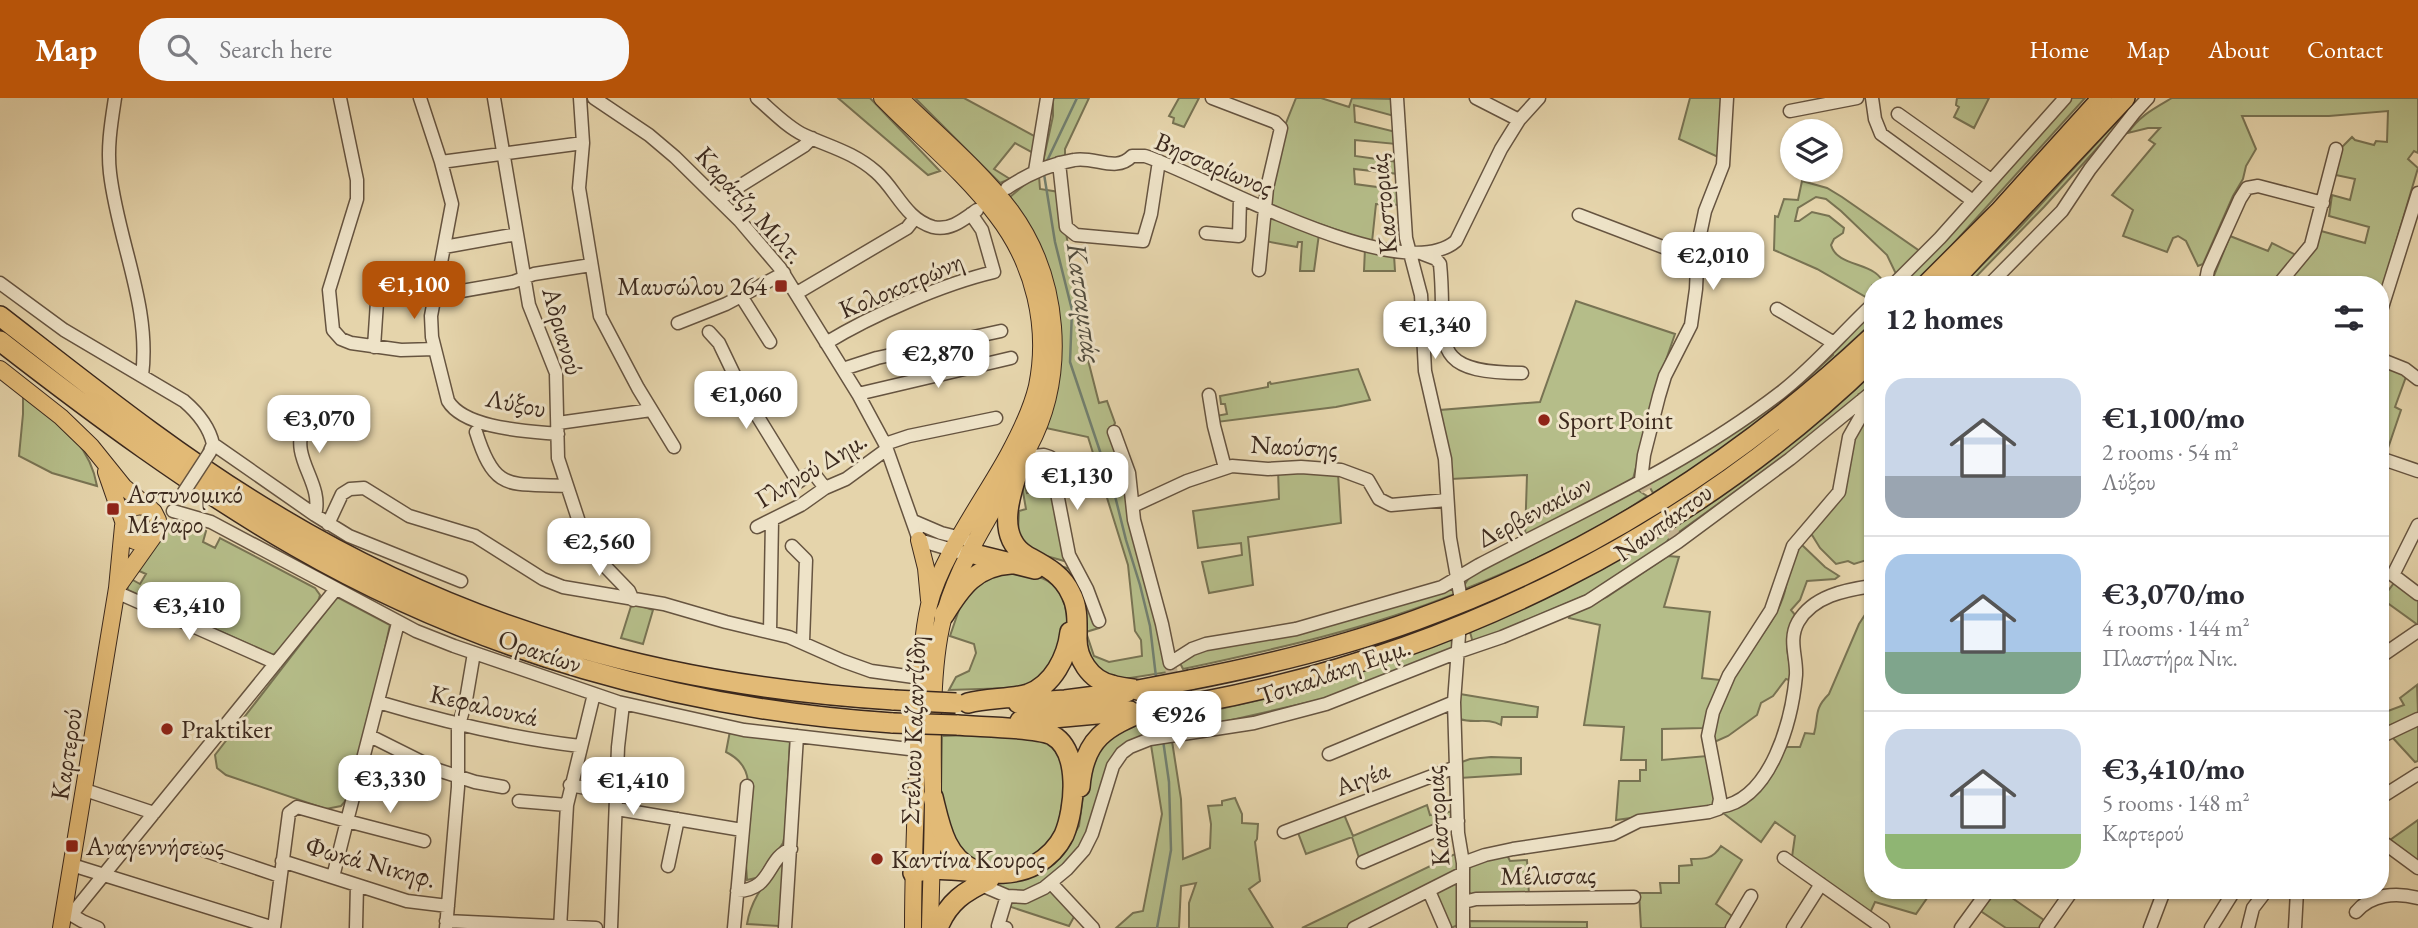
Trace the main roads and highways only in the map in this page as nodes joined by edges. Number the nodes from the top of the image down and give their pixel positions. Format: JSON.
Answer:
{"nodes":[{"id":1,"x":882,"y":98,"type":"edge"},
{"id":2,"x":900,"y":98,"type":"edge"},
{"id":3,"x":2102,"y":98,"type":"edge"},
{"id":4,"x":2125,"y":98,"type":"edge"},
{"id":5,"x":1935,"y":276,"type":"edge"},
{"id":6,"x":1957,"y":276,"type":"edge"},
{"id":7,"x":0,"y":316,"type":"edge"},
{"id":8,"x":0,"y":341,"type":"edge"},
{"id":9,"x":1864,"y":344,"type":"edge"},
{"id":10,"x":1864,"y":367,"type":"edge"},
{"id":11,"x":0,"y":369,"type":"edge"},
{"id":12,"x":1023,"y":457,"type":"junction"},
{"id":13,"x":102,"y":459,"type":"junction"},
{"id":14,"x":152,"y":511,"type":"junction"},
{"id":15,"x":123,"y":524,"type":"junction"},
{"id":16,"x":155,"y":534,"type":"junction"},
{"id":17,"x":919,"y":540,"type":"road end"},
{"id":18,"x":965,"y":546,"type":"junction"},
{"id":19,"x":1029,"y":561,"type":"junction"},
{"id":20,"x":116,"y":590,"type":"junction"},
{"id":21,"x":937,"y":610,"type":"junction"},
{"id":22,"x":1138,"y":690,"type":"junction"},
{"id":23,"x":962,"y":703,"type":"junction"},
{"id":24,"x":1147,"y":710,"type":"junction"},
{"id":25,"x":957,"y":725,"type":"junction"},
{"id":26,"x":933,"y":797,"type":"junction"},
{"id":27,"x":926,"y":874,"type":"junction"},
{"id":28,"x":982,"y":879,"type":"junction"},
{"id":29,"x":61,"y":928,"type":"edge"},
{"id":30,"x":913,"y":928,"type":"edge"},
{"id":31,"x":930,"y":928,"type":"edge"},
{"id":32,"x":938,"y":928,"type":"edge"}],
"edges":[{"from":1,"to":18,"type":"main road"},
{"from":2,"to":12,"type":"main road"},
{"from":3,"to":5,"type":"highway"},
{"from":4,"to":6,"type":"highway"},
{"from":7,"to":23,"type":"highway","bridge":true},
{"from":8,"to":25,"type":"highway","bridge":true},
{"from":9,"to":22,"type":"highway","bridge":true},
{"from":10,"to":24,"type":"highway","bridge":true},
{"from":11,"to":13,"type":"main road","name":"Καρτερού"},
{"from":12,"to":18,"type":"main road"},
{"from":12,"to":19,"type":"highway"},
{"from":13,"to":14,"type":"main road","name":"Καρτερού"},
{"from":13,"to":15,"type":"main road","name":"Καρτερού"},
{"from":14,"to":15,"type":"main road"},
{"from":14,"to":16,"type":"main road"},
{"from":15,"to":16,"type":"main road"},
{"from":15,"to":20,"type":"main road","name":"Καρτερού"},
{"from":16,"to":20,"type":"main road","name":"Καρτερού"},
{"from":17,"to":21,"type":"main road"},
{"from":18,"to":19,"type":"highway"},
{"from":18,"to":21,"type":"main road","name":"Στέλιου Καζαντζίδη"},
{"from":19,"to":21,"type":"highway"},
{"from":19,"to":22,"type":"highway"},
{"from":19,"to":23,"type":"highway"},
{"from":20,"to":29,"type":"main road","name":"Καρτερού"},
{"from":21,"to":26,"type":"main road","name":"Στέλιου Καζαντζίδη"},
{"from":21,"to":27,"type":"main road","name":"Στέλιου Καζαντζίδη"},
{"from":22,"to":23,"type":"highway"},
{"from":24,"to":25,"type":"highway"},
{"from":24,"to":28,"type":"highway"},
{"from":25,"to":28,"type":"highway"},
{"from":26,"to":27,"type":"main road","name":"Στέλιου Καζαντζίδη"},
{"from":26,"to":28,"type":"highway"},
{"from":27,"to":28,"type":"highway"},
{"from":27,"to":30,"type":"main road","name":"Στέλιου Καζαντζίδη"},
{"from":27,"to":31,"type":"main road","name":"Στέλιου Καζαντζίδη"},
{"from":28,"to":32,"type":"highway"}]}
